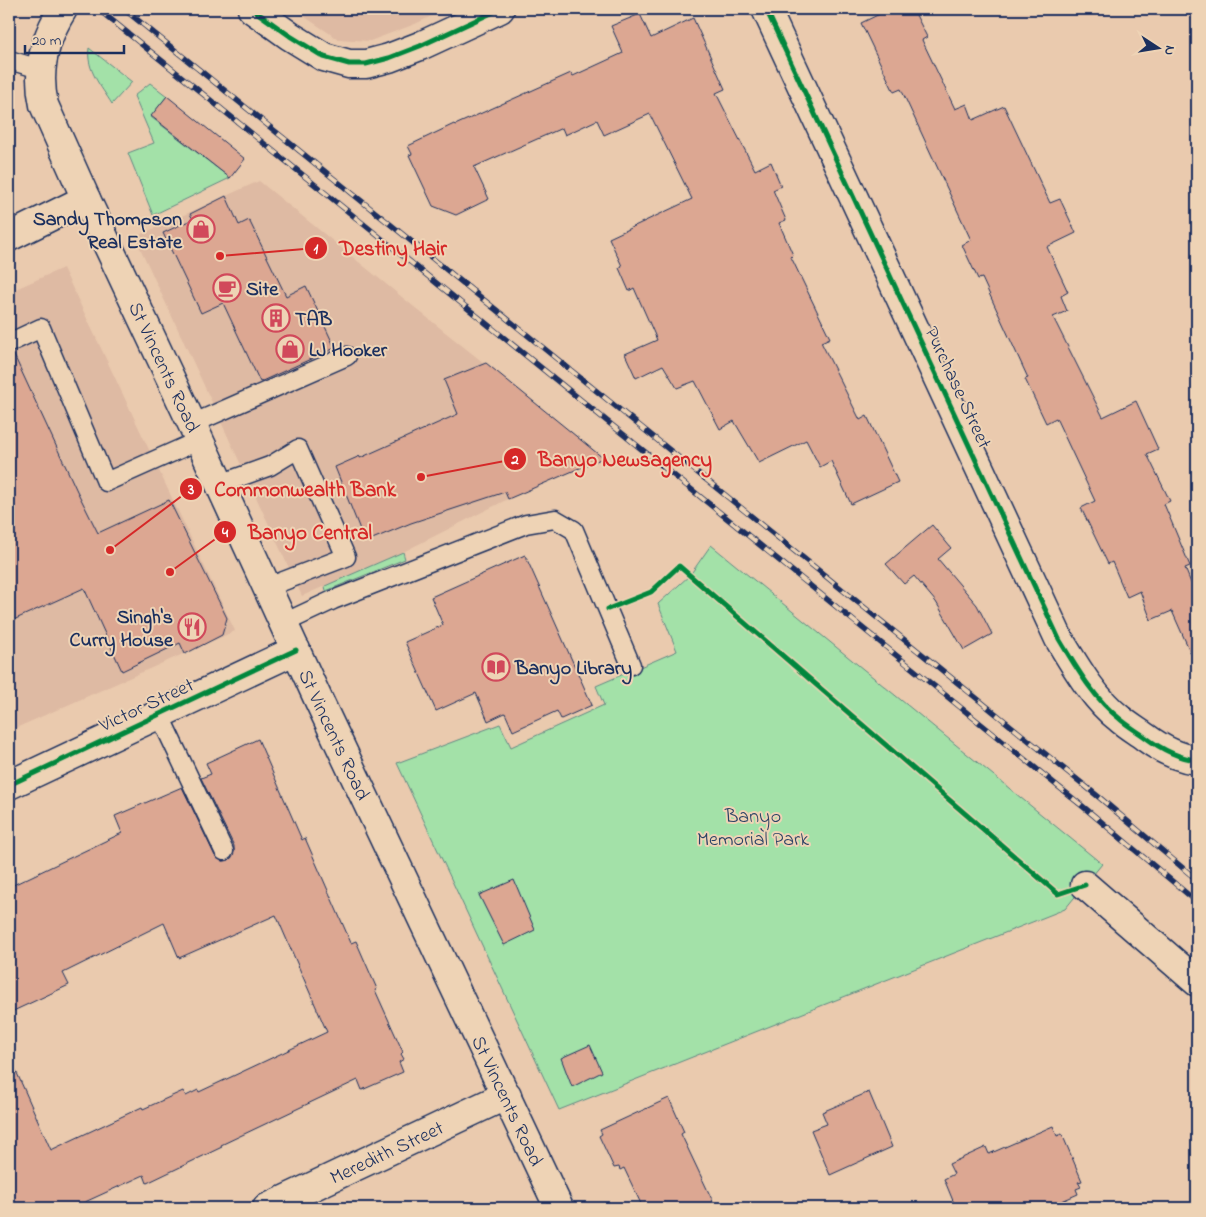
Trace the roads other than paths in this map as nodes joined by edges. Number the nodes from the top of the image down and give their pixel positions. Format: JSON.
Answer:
{"nodes":[{"id":1,"x":63,"y":9,"type":"edge"},
{"id":2,"x":252,"y":9,"type":"edge"},
{"id":3,"x":500,"y":9,"type":"edge"},
{"id":4,"x":766,"y":9,"type":"edge"},
{"id":5,"x":9,"y":60,"type":"edge"},
{"id":6,"x":40,"y":69,"type":"junction"},
{"id":7,"x":86,"y":199,"type":"junction"},
{"id":8,"x":9,"y":237,"type":"edge"},
{"id":9,"x":9,"y":343,"type":"edge"},
{"id":10,"x":347,"y":356,"type":"dead end"},
{"id":11,"x":196,"y":432,"type":"junction"},
{"id":12,"x":220,"y":484,"type":"junction"},
{"id":13,"x":268,"y":587,"type":"junction"},
{"id":14,"x":284,"y":623,"type":"junction"},
{"id":15,"x":296,"y":650,"type":"junction"},
{"id":16,"x":631,"y":665,"type":"dead end"},
{"id":17,"x":159,"y":714,"type":"junction"},
{"id":18,"x":1197,"y":760,"type":"edge"},
{"id":19,"x":9,"y":785,"type":"edge"},
{"id":20,"x":224,"y":851,"type":"dead end"},
{"id":21,"x":1085,"y":885,"type":"dead end"},
{"id":22,"x":1197,"y":982,"type":"edge"},
{"id":23,"x":507,"y":1095,"type":"junction"},
{"id":24,"x":267,"y":1208,"type":"edge"},
{"id":25,"x":559,"y":1208,"type":"edge"}],
"edges":[{"from":1,"to":6,"type":"street","name":"St Vincents Road"},
{"from":2,"to":3,"type":"street"},
{"from":4,"to":18,"type":"street","name":"Purchase Street"},
{"from":5,"to":6,"type":"lane"},
{"from":6,"to":7,"type":"street","name":"St Vincents Road"},
{"from":7,"to":8,"type":"street"},
{"from":7,"to":11,"type":"street","name":"St Vincents Road"},
{"from":9,"to":11,"type":"lane"},
{"from":10,"to":11,"type":"lane"},
{"from":11,"to":12,"type":"street","name":"St Vincents Road"},
{"from":12,"to":13,"type":"street","name":"St Vincents Road"},
{"from":12,"to":13,"type":"lane"},
{"from":13,"to":14,"type":"street","name":"St Vincents Road"},
{"from":14,"to":15,"type":"street","name":"St Vincents Road"},
{"from":14,"to":16,"type":"lane"},
{"from":15,"to":17,"type":"street","name":"Victor Street"},
{"from":15,"to":23,"type":"street","name":"St Vincents Road"},
{"from":17,"to":19,"type":"street","name":"Victor Street"},
{"from":17,"to":20,"type":"lane"},
{"from":21,"to":22,"type":"street"},
{"from":23,"to":24,"type":"street","name":"Meredith Street"},
{"from":23,"to":25,"type":"street","name":"St Vincents Road"}]}
